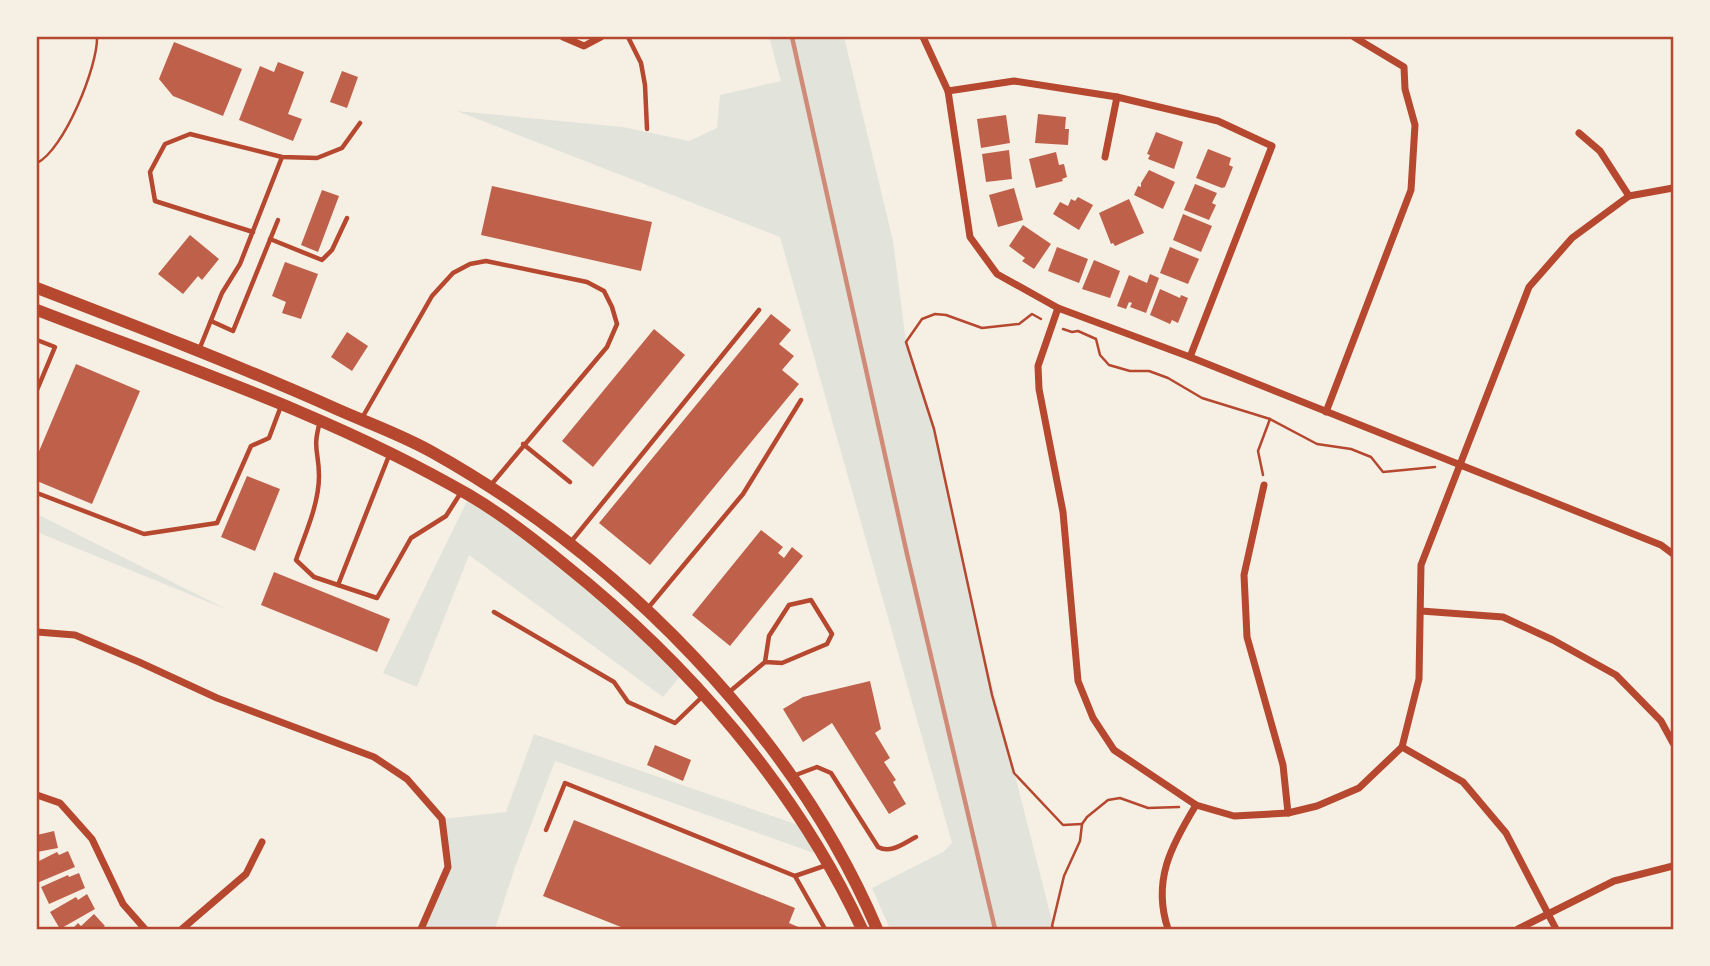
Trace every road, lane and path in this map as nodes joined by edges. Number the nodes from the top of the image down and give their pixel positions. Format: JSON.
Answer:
{"nodes":[{"id":1,"x":97,"y":37,"type":"edge"},
{"id":2,"x":563,"y":37,"type":"edge"},
{"id":3,"x":601,"y":37,"type":"edge"},
{"id":4,"x":628,"y":37,"type":"edge"},
{"id":5,"x":923,"y":37,"type":"edge"},
{"id":6,"x":1354,"y":37,"type":"edge"},
{"id":7,"x":948,"y":91,"type":"junction"},
{"id":8,"x":1117,"y":97,"type":"junction"},
{"id":9,"x":360,"y":123,"type":"dead end"},
{"id":10,"x":647,"y":129,"type":"dead end"},
{"id":11,"x":1579,"y":133,"type":"dead end"},
{"id":12,"x":282,"y":157,"type":"junction"},
{"id":13,"x":1105,"y":157,"type":"dead end"},
{"id":14,"x":37,"y":163,"type":"edge"},
{"id":15,"x":1673,"y":188,"type":"edge"},
{"id":16,"x":1629,"y":196,"type":"junction"},
{"id":17,"x":347,"y":218,"type":"dead end"},
{"id":18,"x":278,"y":220,"type":"dead end"},
{"id":19,"x":253,"y":232,"type":"junction"},
{"id":20,"x":270,"y":239,"type":"junction"},
{"id":21,"x":37,"y":288,"type":"edge"},
{"id":22,"x":1058,"y":308,"type":"junction"},
{"id":23,"x":37,"y":310,"type":"edge"},
{"id":24,"x":759,"y":310,"type":"dead end"},
{"id":25,"x":211,"y":321,"type":"junction"},
{"id":26,"x":1053,"y":325,"type":"junction"},
{"id":27,"x":37,"y":340,"type":"edge"},
{"id":28,"x":198,"y":350,"type":"junction"},
{"id":29,"x":1190,"y":357,"type":"junction"},
{"id":30,"x":37,"y":390,"type":"edge"},
{"id":31,"x":801,"y":400,"type":"dead end"},
{"id":32,"x":281,"y":405,"type":"junction"},
{"id":33,"x":1326,"y":412,"type":"junction"},
{"id":34,"x":1270,"y":419,"type":"junction"},
{"id":35,"x":361,"y":420,"type":"junction"},
{"id":36,"x":320,"y":421,"type":"junction"},
{"id":37,"x":523,"y":444,"type":"junction"},
{"id":38,"x":390,"y":453,"type":"junction"},
{"id":39,"x":1460,"y":464,"type":"junction"},
{"id":40,"x":1437,"y":467,"type":"dead end"},
{"id":41,"x":570,"y":482,"type":"dead end"},
{"id":42,"x":1264,"y":485,"type":"joint"},
{"id":43,"x":489,"y":486,"type":"junction"},
{"id":44,"x":461,"y":491,"type":"junction"},
{"id":45,"x":37,"y":493,"type":"edge"},
{"id":46,"x":569,"y":544,"type":"junction"},
{"id":47,"x":1673,"y":554,"type":"edge"},
{"id":48,"x":338,"y":586,"type":"junction"},
{"id":49,"x":647,"y":609,"type":"junction"},
{"id":50,"x":1421,"y":611,"type":"junction"},
{"id":51,"x":494,"y":612,"type":"dead end"},
{"id":52,"x":37,"y":632,"type":"edge"},
{"id":53,"x":765,"y":662,"type":"junction"},
{"id":54,"x":727,"y":693,"type":"junction"},
{"id":55,"x":703,"y":696,"type":"junction"},
{"id":56,"x":1673,"y":743,"type":"edge"},
{"id":57,"x":1402,"y":747,"type":"junction"},
{"id":58,"x":792,"y":776,"type":"junction"},
{"id":59,"x":37,"y":795,"type":"edge"},
{"id":60,"x":1196,"y":805,"type":"junction"},
{"id":61,"x":1288,"y":813,"type":"junction"},
{"id":62,"x":1082,"y":824,"type":"junction"},
{"id":63,"x":546,"y":830,"type":"dead end"},
{"id":64,"x":916,"y":837,"type":"dead end"},
{"id":65,"x":262,"y":842,"type":"dead end"},
{"id":66,"x":829,"y":864,"type":"junction"},
{"id":67,"x":1673,"y":866,"type":"edge"},
{"id":68,"x":795,"y":876,"type":"junction"},
{"id":69,"x":1549,"y":915,"type":"junction"},
{"id":70,"x":145,"y":929,"type":"edge"},
{"id":71,"x":182,"y":929,"type":"edge"},
{"id":72,"x":421,"y":929,"type":"edge"},
{"id":73,"x":825,"y":929,"type":"edge"},
{"id":74,"x":862,"y":929,"type":"edge"},
{"id":75,"x":877,"y":929,"type":"edge"},
{"id":76,"x":1054,"y":929,"type":"edge"},
{"id":77,"x":1168,"y":929,"type":"edge"},
{"id":78,"x":1518,"y":929,"type":"edge"},
{"id":79,"x":1556,"y":929,"type":"edge"}],
"edges":[{"from":1,"to":14,"type":"path"},
{"from":2,"to":3,"type":"street"},
{"from":4,"to":10,"type":"lane"},
{"from":5,"to":7,"type":"street"},
{"from":6,"to":33,"type":"street"},
{"from":7,"to":8,"type":"street"},
{"from":7,"to":22,"type":"street"},
{"from":8,"to":13,"type":"street"},
{"from":8,"to":29,"type":"street"},
{"from":9,"to":12,"type":"lane"},
{"from":11,"to":16,"type":"street"},
{"from":12,"to":19,"type":"lane"},
{"from":12,"to":19,"type":"lane"},
{"from":15,"to":16,"type":"street"},
{"from":16,"to":39,"type":"street"},
{"from":17,"to":20,"type":"lane"},
{"from":18,"to":20,"type":"lane"},
{"from":19,"to":25,"type":"lane"},
{"from":20,"to":25,"type":"lane"},
{"from":21,"to":28,"type":"street"},
{"from":22,"to":26,"type":"street"},
{"from":22,"to":29,"type":"street"},
{"from":23,"to":32,"type":"street"},
{"from":24,"to":46,"type":"lane"},
{"from":25,"to":28,"type":"lane"},
{"from":26,"to":34,"type":"path"},
{"from":26,"to":60,"type":"street"},
{"from":26,"to":62,"type":"path"},
{"from":27,"to":30,"type":"lane"},
{"from":28,"to":35,"type":"street"},
{"from":29,"to":33,"type":"street"},
{"from":31,"to":49,"type":"lane"},
{"from":32,"to":36,"type":"street"},
{"from":32,"to":45,"type":"lane"},
{"from":33,"to":39,"type":"street"},
{"from":34,"to":40,"type":"path"},
{"from":34,"to":42,"type":"path"},
{"from":35,"to":37,"type":"lane"},
{"from":35,"to":43,"type":"street"},
{"from":36,"to":38,"type":"street"},
{"from":36,"to":48,"type":"lane"},
{"from":37,"to":41,"type":"lane"},
{"from":37,"to":43,"type":"lane"},
{"from":38,"to":44,"type":"street"},
{"from":38,"to":48,"type":"lane"},
{"from":39,"to":47,"type":"street"},
{"from":39,"to":50,"type":"street"},
{"from":42,"to":61,"type":"street"},
{"from":43,"to":46,"type":"street"},
{"from":44,"to":48,"type":"lane"},
{"from":44,"to":55,"type":"street"},
{"from":46,"to":49,"type":"street"},
{"from":49,"to":54,"type":"street"},
{"from":50,"to":56,"type":"street"},
{"from":50,"to":57,"type":"street"},
{"from":51,"to":55,"type":"lane"},
{"from":52,"to":72,"type":"street"},
{"from":53,"to":53,"type":"lane"},
{"from":53,"to":54,"type":"lane"},
{"from":54,"to":58,"type":"street"},
{"from":55,"to":66,"type":"street"},
{"from":57,"to":61,"type":"street"},
{"from":57,"to":69,"type":"street"},
{"from":58,"to":64,"type":"lane"},
{"from":58,"to":75,"type":"street"},
{"from":59,"to":70,"type":"street"},
{"from":60,"to":61,"type":"street"},
{"from":60,"to":62,"type":"path"},
{"from":60,"to":77,"type":"street"},
{"from":62,"to":76,"type":"path"},
{"from":63,"to":68,"type":"lane"},
{"from":65,"to":71,"type":"street"},
{"from":66,"to":68,"type":"lane"},
{"from":66,"to":74,"type":"street"},
{"from":67,"to":69,"type":"street"},
{"from":68,"to":73,"type":"lane"},
{"from":69,"to":78,"type":"street"},
{"from":69,"to":79,"type":"street"}]}
